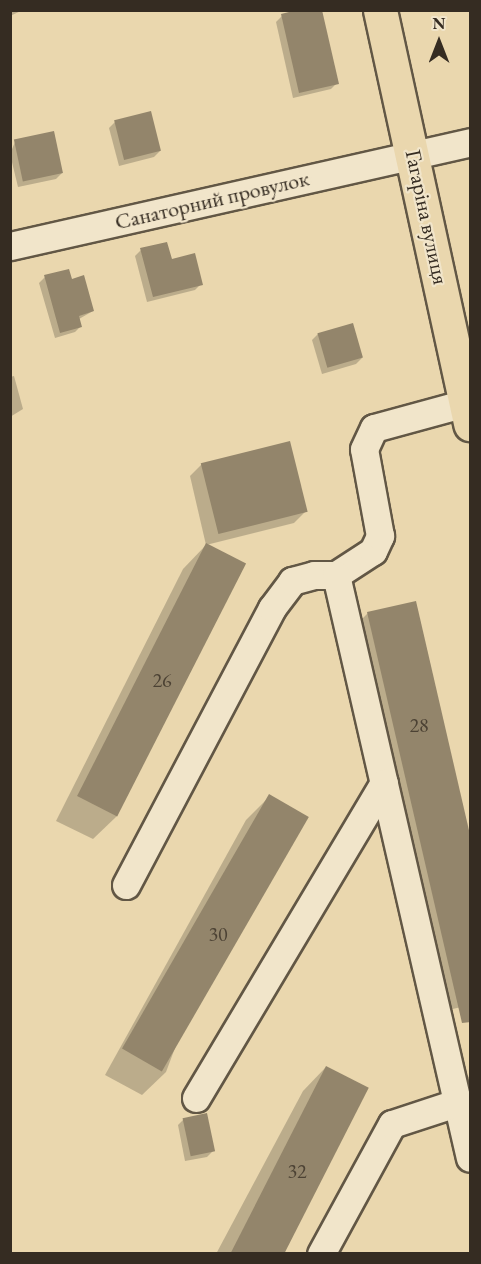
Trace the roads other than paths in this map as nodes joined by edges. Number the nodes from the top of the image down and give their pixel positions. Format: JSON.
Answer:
{"nodes":[{"id":1,"x":380,"y":10,"type":"edge"},
{"id":2,"x":471,"y":142,"type":"edge"},
{"id":3,"x":414,"y":155,"type":"junction"},
{"id":4,"x":10,"y":246,"type":"edge"},
{"id":5,"x":468,"y":413,"type":"edge"},
{"id":6,"x":336,"y":575,"type":"junction"},
{"id":7,"x":384,"y":783,"type":"junction"},
{"id":8,"x":126,"y":885,"type":"dead end"},
{"id":9,"x":196,"y":1098,"type":"dead end"},
{"id":10,"x":459,"y":1102,"type":"junction"},
{"id":11,"x":471,"y":1158,"type":"edge"},
{"id":12,"x":321,"y":1254,"type":"edge"}],
"edges":[{"from":1,"to":3,"type":"main road","name":"Гагаріна вулиця"},
{"from":2,"to":3,"type":"street","name":"Санаторний провулок"},
{"from":3,"to":4,"type":"street","name":"Санаторний провулок"},
{"from":3,"to":5,"type":"main road","name":"Гагаріна вулиця"},
{"from":5,"to":6,"type":"street"},
{"from":6,"to":7,"type":"street"},
{"from":6,"to":8,"type":"street"},
{"from":7,"to":9,"type":"street"},
{"from":7,"to":10,"type":"street"},
{"from":10,"to":11,"type":"street"},
{"from":10,"to":12,"type":"street"}]}
